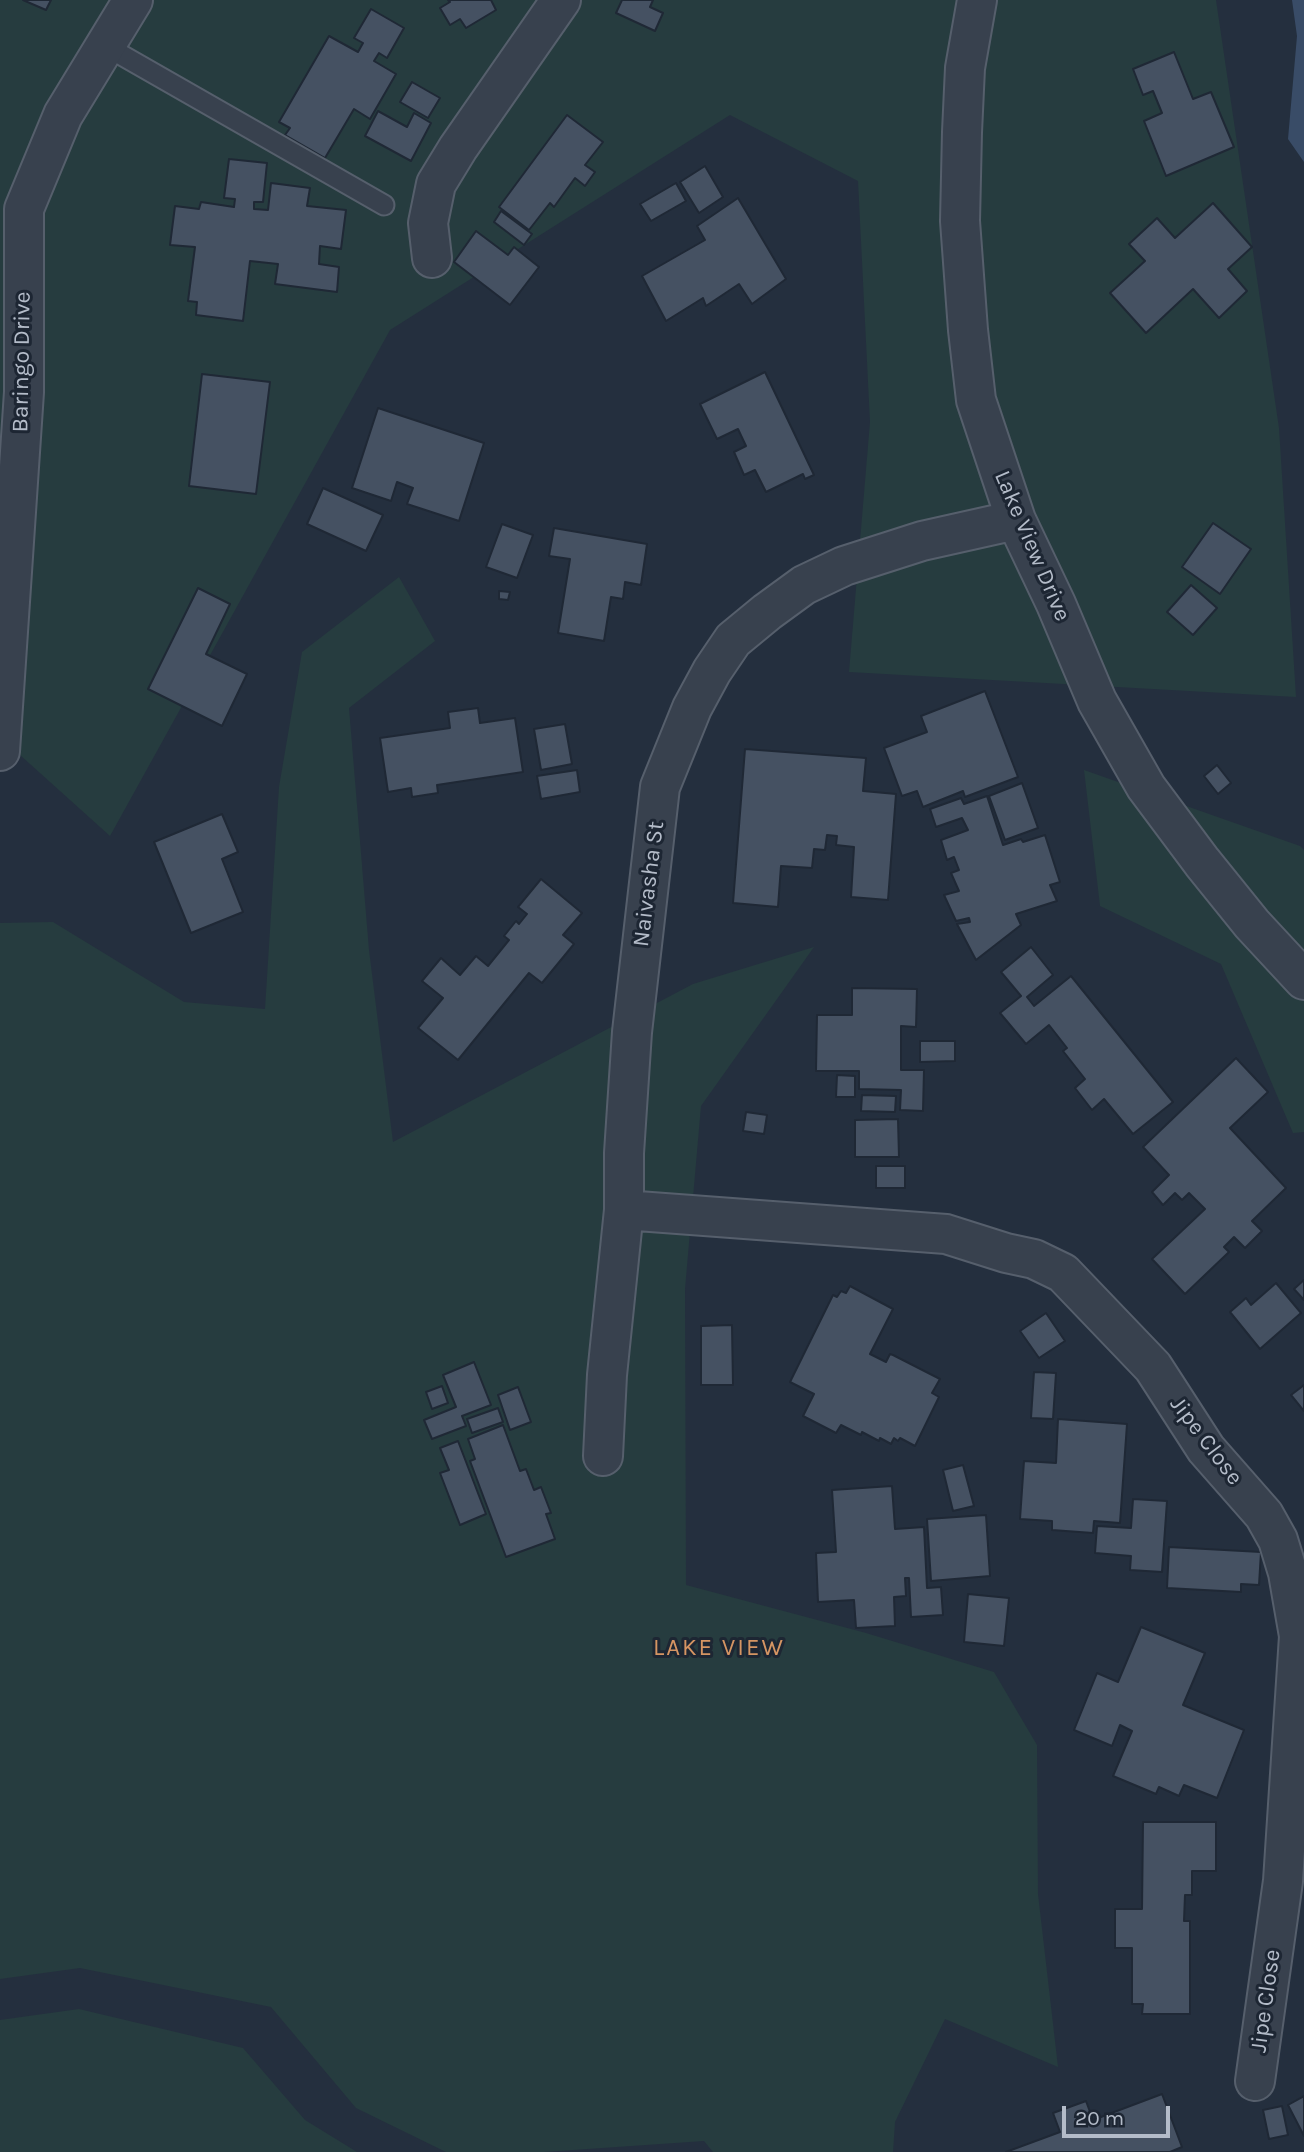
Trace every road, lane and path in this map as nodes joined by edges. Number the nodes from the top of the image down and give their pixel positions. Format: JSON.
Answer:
{"nodes":[{"id":1,"x":133,"y":0,"type":"edge"},
{"id":2,"x":561,"y":0,"type":"edge"},
{"id":3,"x":977,"y":0,"type":"edge"},
{"id":4,"x":104,"y":45,"type":"junction"},
{"id":5,"x":384,"y":205,"type":"dead end"},
{"id":6,"x":432,"y":258,"type":"dead end"},
{"id":7,"x":1016,"y":520,"type":"junction"},
{"id":8,"x":0,"y":751,"type":"edge"},
{"id":9,"x":1304,"y":980,"type":"edge"},
{"id":10,"x":624,"y":1210,"type":"junction"},
{"id":11,"x":603,"y":1456,"type":"dead end"},
{"id":12,"x":1255,"y":2081,"type":"dead end"}],
"edges":[{"from":1,"to":4,"type":"street","name":"Baringo Drive"},
{"from":2,"to":6,"type":"street"},
{"from":3,"to":7,"type":"street","name":"Lake View Drive"},
{"from":4,"to":5,"type":"lane"},
{"from":4,"to":8,"type":"street","name":"Baringo Drive"},
{"from":7,"to":9,"type":"street","name":"Lake View Drive"},
{"from":7,"to":10,"type":"street","name":"Naivasha St"},
{"from":10,"to":11,"type":"street","name":"Naivasha St"},
{"from":10,"to":12,"type":"street","name":"Jipe Close"}]}
